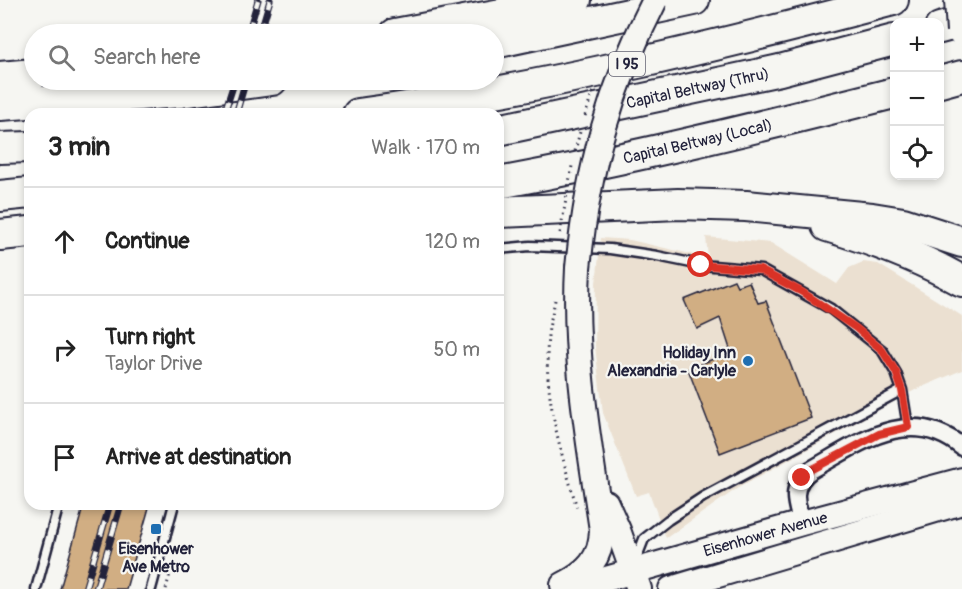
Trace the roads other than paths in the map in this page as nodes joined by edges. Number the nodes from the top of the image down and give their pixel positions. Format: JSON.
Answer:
{"nodes":[{"id":1,"x":576,"y":0,"type":"edge"},
{"id":2,"x":655,"y":0,"type":"edge"},
{"id":3,"x":694,"y":0,"type":"edge"},
{"id":4,"x":894,"y":0,"type":"edge"},
{"id":5,"x":960,"y":0,"type":"edge"},
{"id":6,"x":962,"y":22,"type":"edge"},
{"id":7,"x":448,"y":24,"type":"edge"},
{"id":8,"x":944,"y":27,"type":"edge"},
{"id":9,"x":962,"y":31,"type":"edge"},
{"id":10,"x":504,"y":40,"type":"edge"},
{"id":11,"x":890,"y":41,"type":"edge"},
{"id":12,"x":24,"y":75,"type":"edge"},
{"id":13,"x":962,"y":76,"type":"edge"},
{"id":14,"x":0,"y":77,"type":"edge"},
{"id":15,"x":944,"y":81,"type":"edge"},
{"id":16,"x":504,"y":89,"type":"edge"},
{"id":17,"x":196,"y":90,"type":"edge"},
{"id":18,"x":496,"y":90,"type":"edge"},
{"id":19,"x":890,"y":94,"type":"edge"},
{"id":20,"x":0,"y":105,"type":"edge"},
{"id":21,"x":393,"y":108,"type":"edge"},
{"id":22,"x":504,"y":129,"type":"edge"},
{"id":23,"x":24,"y":147,"type":"edge"},
{"id":24,"x":0,"y":148,"type":"edge"},
{"id":25,"x":504,"y":182,"type":"edge"},
{"id":26,"x":24,"y":194,"type":"edge"},
{"id":27,"x":0,"y":196,"type":"edge"},
{"id":28,"x":746,"y":206,"type":"junction"},
{"id":29,"x":504,"y":212,"type":"edge"},
{"id":30,"x":24,"y":233,"type":"edge"},
{"id":31,"x":0,"y":235,"type":"edge"},
{"id":32,"x":962,"y":242,"type":"edge"},
{"id":33,"x":504,"y":248,"type":"edge"},
{"id":34,"x":962,"y":282,"type":"edge"},
{"id":35,"x":902,"y":390,"type":"junction"},
{"id":36,"x":908,"y":427,"type":"junction"},
{"id":37,"x":962,"y":447,"type":"edge"},
{"id":38,"x":594,"y":472,"type":"junction"},
{"id":39,"x":954,"y":494,"type":"edge"},
{"id":40,"x":57,"y":510,"type":"edge"},
{"id":41,"x":172,"y":510,"type":"edge"},
{"id":42,"x":802,"y":523,"type":"junction"},
{"id":43,"x":635,"y":580,"type":"edge"},
{"id":44,"x":36,"y":589,"type":"edge"},
{"id":45,"x":151,"y":589,"type":"edge"},
{"id":46,"x":555,"y":589,"type":"edge"},
{"id":47,"x":571,"y":589,"type":"edge"},
{"id":48,"x":671,"y":589,"type":"edge"}],
"edges":[{"from":1,"to":7,"type":"highway"},
{"from":2,"to":38,"type":"main road","bridge":true},
{"from":3,"to":10,"type":"highway"},
{"from":4,"to":16,"type":"highway","number":"I 95"},
{"from":5,"to":9,"type":"highway","bridge":true},
{"from":6,"to":8,"type":"highway"},
{"from":11,"to":22,"type":"highway","name":"Capital Beltway (Thru)","number":"I 95"},
{"from":12,"to":14,"type":"highway"},
{"from":13,"to":15,"type":"highway"},
{"from":17,"to":20,"type":"highway"},
{"from":18,"to":21,"type":"highway","number":"I 95"},
{"from":19,"to":25,"type":"highway","name":"Capital Beltway (Local)"},
{"from":23,"to":24,"type":"highway"},
{"from":26,"to":27,"type":"highway"},
{"from":28,"to":29,"type":"highway"},
{"from":28,"to":32,"type":"highway"},
{"from":28,"to":34,"type":"highway"},
{"from":30,"to":31,"type":"highway"},
{"from":33,"to":35,"type":"lane"},
{"from":35,"to":36,"type":"lane"},
{"from":35,"to":43,"type":"lane"},
{"from":36,"to":37,"type":"street"},
{"from":36,"to":42,"type":"street"},
{"from":38,"to":43,"type":"main road"},
{"from":38,"to":46,"type":"main road"},
{"from":39,"to":42,"type":"main road","name":"Eisenhower Avenue"},
{"from":39,"to":48,"type":"main road","name":"Eisenhower Avenue"},
{"from":40,"to":44,"type":"lane"},
{"from":41,"to":45,"type":"lane"},
{"from":42,"to":43,"type":"main road","name":"Eisenhower Avenue"},
{"from":43,"to":47,"type":"main road","name":"Eisenhower Avenue"}]}
